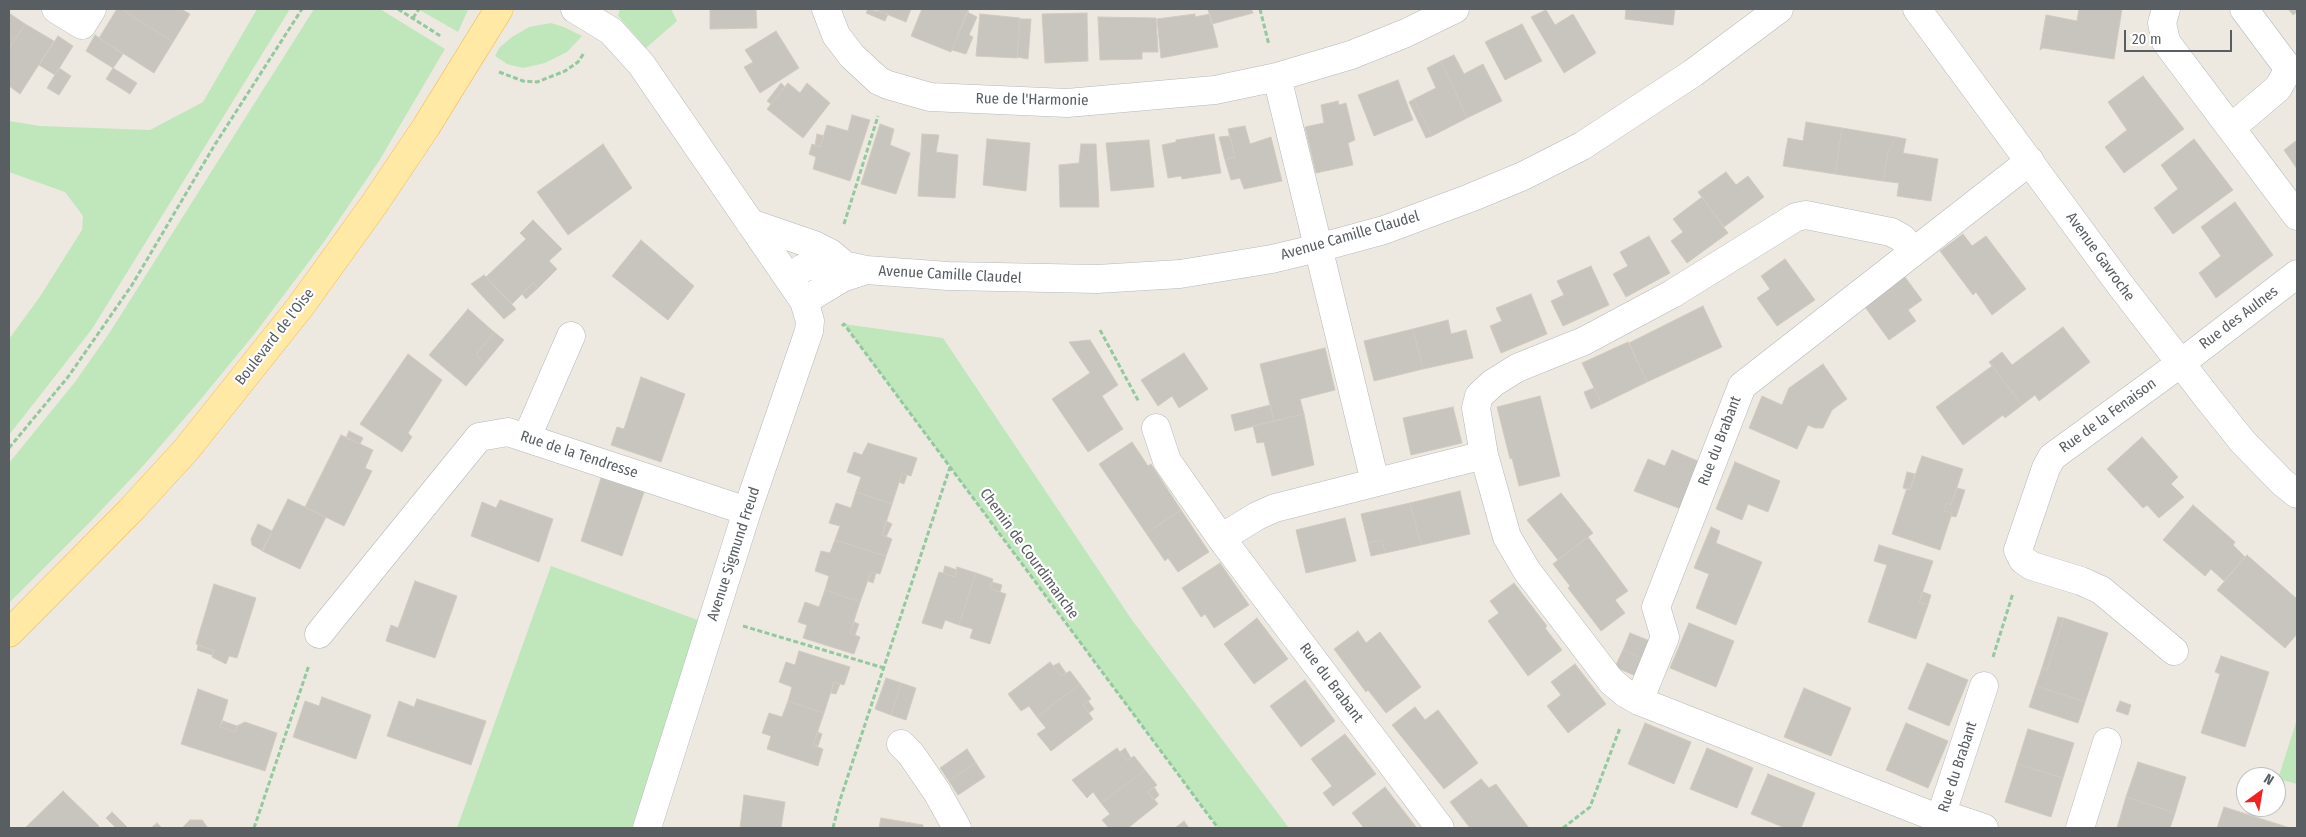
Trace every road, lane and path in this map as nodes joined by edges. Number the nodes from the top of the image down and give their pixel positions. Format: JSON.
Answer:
{"nodes":[{"id":1,"x":56,"y":9,"type":"edge"},
{"id":2,"x":92,"y":9,"type":"edge"},
{"id":3,"x":302,"y":9,"type":"edge"},
{"id":4,"x":419,"y":9,"type":"edge"},
{"id":5,"x":499,"y":9,"type":"edge"},
{"id":6,"x":575,"y":9,"type":"edge"},
{"id":7,"x":826,"y":9,"type":"edge"},
{"id":8,"x":1455,"y":9,"type":"edge"},
{"id":9,"x":1779,"y":9,"type":"edge"},
{"id":10,"x":1917,"y":9,"type":"edge"},
{"id":11,"x":2166,"y":9,"type":"edge"},
{"id":12,"x":2244,"y":9,"type":"edge"},
{"id":13,"x":413,"y":18,"type":"dead end"},
{"id":14,"x":1277,"y":77,"type":"junction"},
{"id":15,"x":888,"y":85,"type":"junction"},
{"id":16,"x":2231,"y":128,"type":"junction"},
{"id":17,"x":2030,"y":161,"type":"junction"},
{"id":18,"x":2297,"y":216,"type":"edge"},
{"id":19,"x":750,"y":223,"type":"junction"},
{"id":20,"x":844,"y":224,"type":"dead end"},
{"id":21,"x":1318,"y":248,"type":"junction"},
{"id":22,"x":1914,"y":251,"type":"junction"},
{"id":23,"x":855,"y":267,"type":"junction"},
{"id":24,"x":2297,"y":274,"type":"edge"},
{"id":25,"x":794,"y":287,"type":"junction"},
{"id":26,"x":1100,"y":330,"type":"dead end"},
{"id":27,"x":809,"y":331,"type":"junction"},
{"id":28,"x":571,"y":336,"type":"dead end"},
{"id":29,"x":2181,"y":363,"type":"junction"},
{"id":30,"x":1156,"y":428,"type":"joint"},
{"id":31,"x":527,"y":438,"type":"junction"},
{"id":32,"x":9,"y":448,"type":"edge"},
{"id":33,"x":1484,"y":455,"type":"junction"},
{"id":34,"x":950,"y":467,"type":"junction"},
{"id":35,"x":1375,"y":482,"type":"junction"},
{"id":36,"x":2297,"y":494,"type":"edge"},
{"id":37,"x":747,"y":511,"type":"junction"},
{"id":38,"x":1221,"y":538,"type":"junction"},
{"id":39,"x":2023,"y":560,"type":"junction"},
{"id":40,"x":714,"y":618,"type":"junction"},
{"id":41,"x":9,"y":633,"type":"edge"},
{"id":42,"x":319,"y":634,"type":"joint"},
{"id":43,"x":2174,"y":651,"type":"dead end"},
{"id":44,"x":884,"y":668,"type":"junction"},
{"id":45,"x":1984,"y":686,"type":"joint"},
{"id":46,"x":1639,"y":701,"type":"junction"},
{"id":47,"x":2107,"y":742,"type":"dead end"},
{"id":48,"x":901,"y":744,"type":"dead end"},
{"id":49,"x":1939,"y":820,"type":"edge"},
{"id":50,"x":254,"y":828,"type":"edge"},
{"id":51,"x":647,"y":828,"type":"edge"},
{"id":52,"x":833,"y":828,"type":"edge"},
{"id":53,"x":957,"y":828,"type":"edge"},
{"id":54,"x":1218,"y":828,"type":"edge"},
{"id":55,"x":1440,"y":828,"type":"edge"},
{"id":56,"x":1563,"y":828,"type":"edge"},
{"id":57,"x":1984,"y":828,"type":"edge"},
{"id":58,"x":2080,"y":828,"type":"edge"}],
"edges":[{"from":1,"to":2,"type":"street"},
{"from":3,"to":32,"type":"path"},
{"from":4,"to":13,"type":"path"},
{"from":5,"to":41,"type":"main road","name":"Boulevard de l'Oise"},
{"from":6,"to":19,"type":"street"},
{"from":7,"to":15,"type":"street","name":"Rue de l'Harmonie"},
{"from":8,"to":14,"type":"street","name":"Rue de l'Harmonie"},
{"from":9,"to":21,"type":"street","name":"Avenue Camille Claudel"},
{"from":10,"to":17,"type":"street","name":"Avenue Gavroche"},
{"from":11,"to":16,"type":"street"},
{"from":12,"to":16,"type":"street"},
{"from":14,"to":15,"type":"street","name":"Rue de l'Harmonie"},
{"from":14,"to":21,"type":"street"},
{"from":15,"to":20,"type":"path"},
{"from":16,"to":18,"type":"street"},
{"from":17,"to":22,"type":"street","name":"Rue du Brabant"},
{"from":17,"to":29,"type":"street","name":"Avenue Gavroche"},
{"from":19,"to":23,"type":"street"},
{"from":19,"to":25,"type":"street"},
{"from":21,"to":23,"type":"street","name":"Avenue Camille Claudel"},
{"from":21,"to":35,"type":"street"},
{"from":22,"to":33,"type":"street","name":"Rue du Brabant"},
{"from":22,"to":46,"type":"street","name":"Rue du Brabant"},
{"from":23,"to":25,"type":"street"},
{"from":24,"to":29,"type":"street","name":"Rue des Aulnes"},
{"from":25,"to":27,"type":"street","name":"Avenue Sigmund Freud"},
{"from":26,"to":30,"type":"path"},
{"from":27,"to":34,"type":"path","name":"Chemin de Courdimanche"},
{"from":27,"to":37,"type":"street","name":"Avenue Sigmund Freud"},
{"from":28,"to":31,"type":"street"},
{"from":29,"to":36,"type":"street","name":"Avenue Gavroche"},
{"from":29,"to":39,"type":"street","name":"Rue de la Fenaison"},
{"from":30,"to":38,"type":"street","name":"Rue du Brabant"},
{"from":31,"to":37,"type":"street","name":"Rue de la Tendresse"},
{"from":31,"to":42,"type":"street","name":"Rue de la Tendresse"},
{"from":33,"to":35,"type":"street"},
{"from":33,"to":46,"type":"street","name":"Rue du Brabant"},
{"from":34,"to":44,"type":"path"},
{"from":34,"to":54,"type":"path","name":"Chemin de Courdimanche"},
{"from":35,"to":38,"type":"street"},
{"from":37,"to":40,"type":"street","name":"Avenue Sigmund Freud"},
{"from":38,"to":55,"type":"street","name":"Rue du Brabant"},
{"from":39,"to":43,"type":"street"},
{"from":39,"to":45,"type":"path"},
{"from":40,"to":44,"type":"path"},
{"from":40,"to":51,"type":"street","name":"Avenue Sigmund Freud"},
{"from":42,"to":50,"type":"path"},
{"from":44,"to":52,"type":"path"},
{"from":45,"to":49,"type":"street","name":"Rue du Brabant"},
{"from":46,"to":49,"type":"street","name":"Rue du Brabant"},
{"from":46,"to":56,"type":"path"},
{"from":47,"to":58,"type":"street"},
{"from":48,"to":53,"type":"street"},
{"from":49,"to":57,"type":"street"}]}
